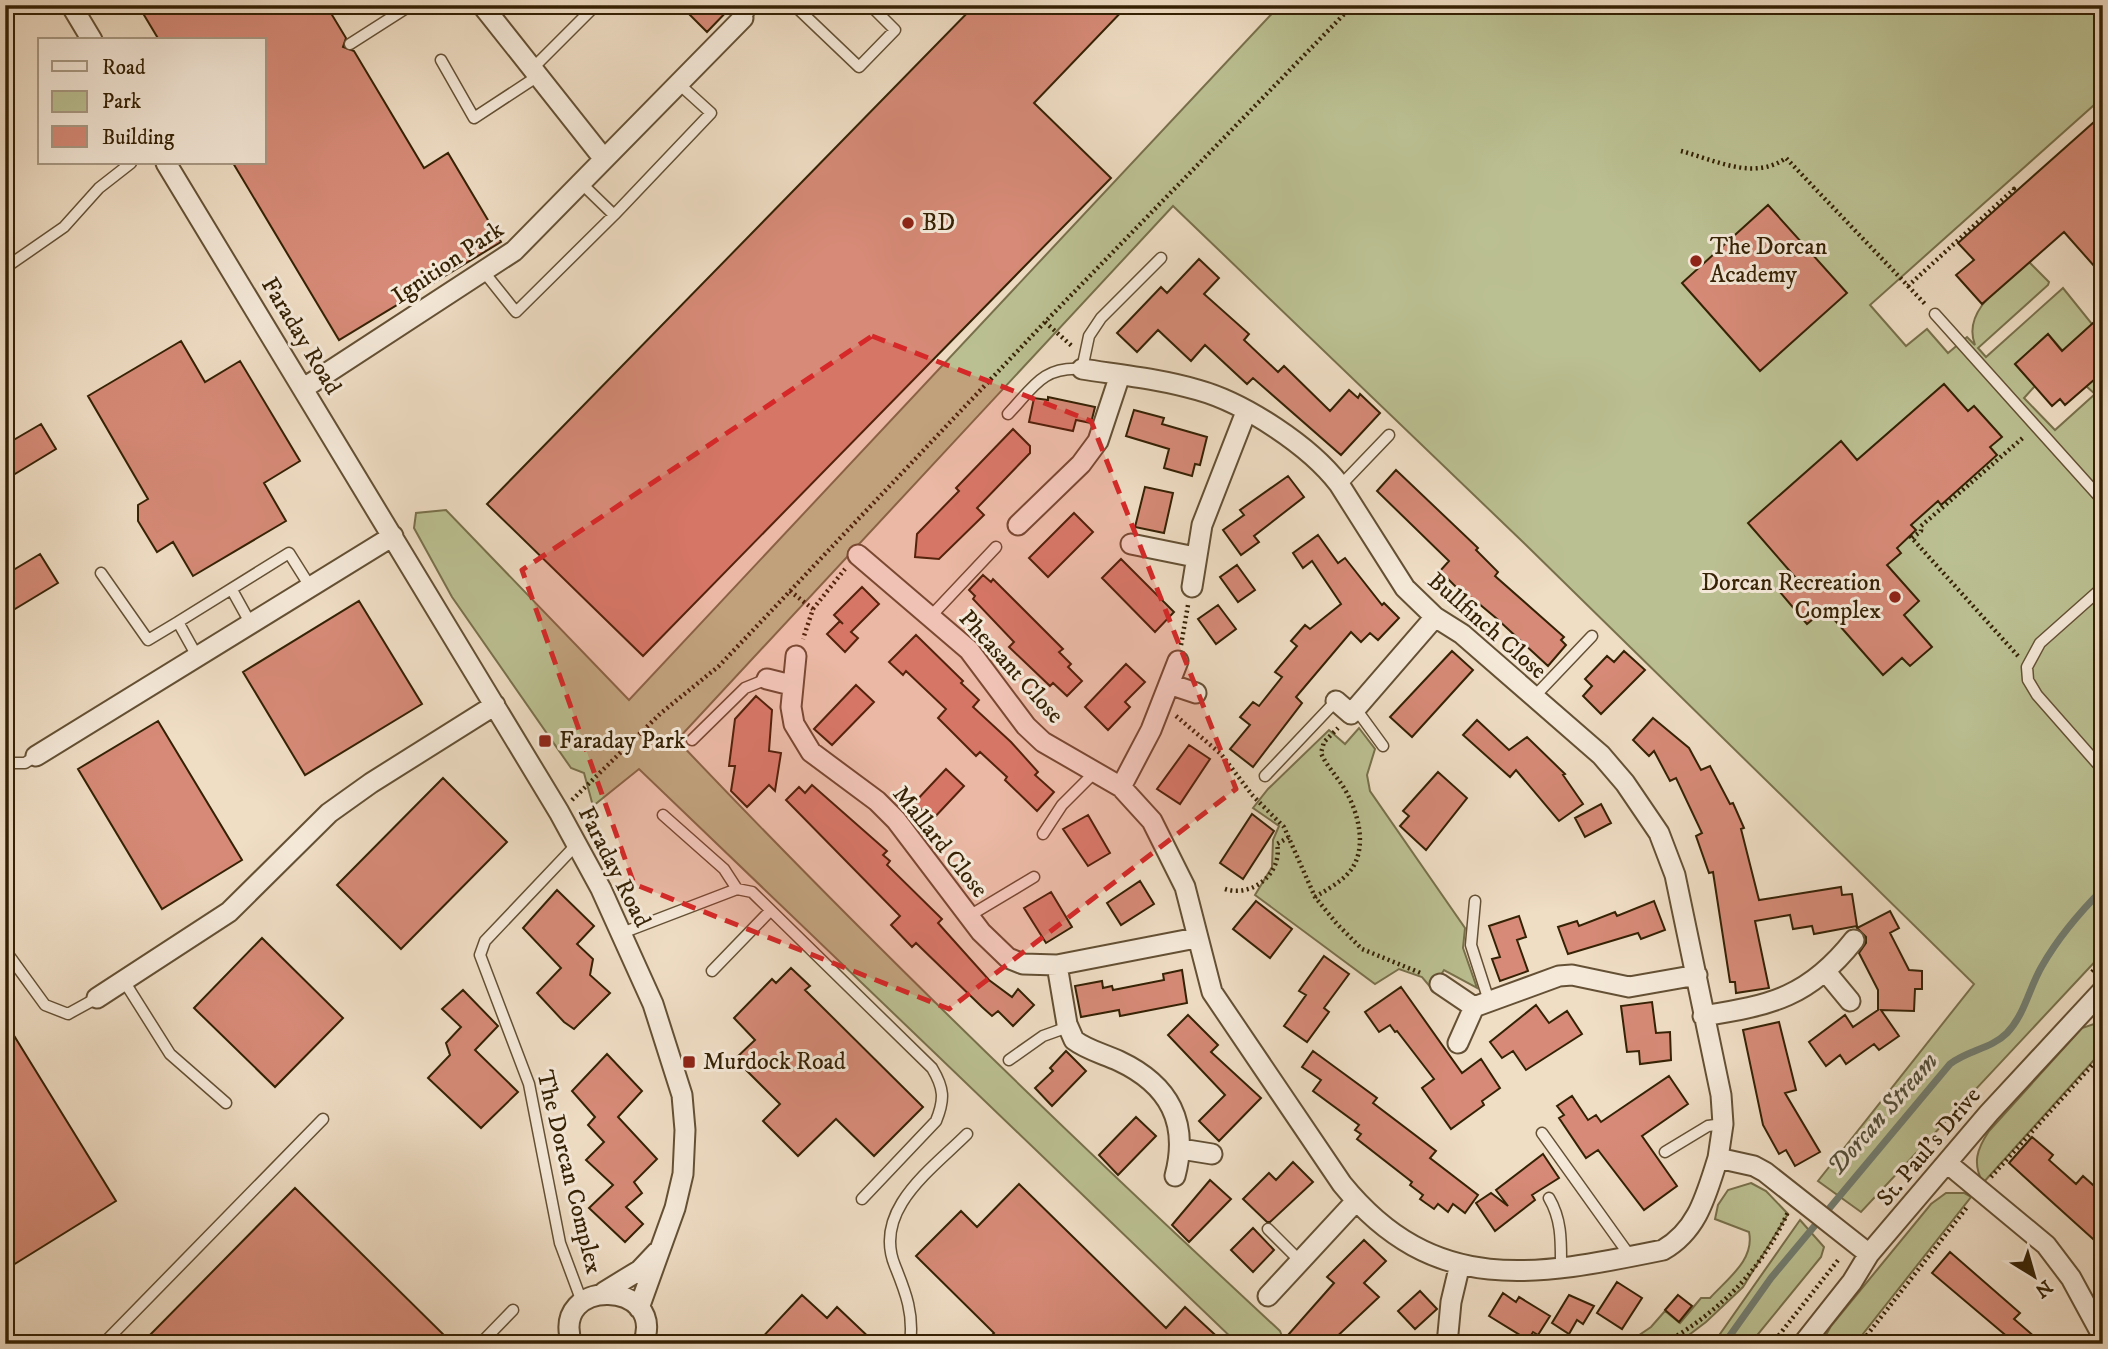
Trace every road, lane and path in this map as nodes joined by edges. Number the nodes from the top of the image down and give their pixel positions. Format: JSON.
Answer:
{"nodes":[{"id":1,"x":71,"y":5,"type":"edge"},
{"id":2,"x":411,"y":5,"type":"edge"},
{"id":3,"x":482,"y":5,"type":"edge"},
{"id":4,"x":596,"y":5,"type":"edge"},
{"id":5,"x":794,"y":5,"type":"edge"},
{"id":6,"x":870,"y":5,"type":"edge"},
{"id":7,"x":1353,"y":5,"type":"edge"},
{"id":8,"x":749,"y":12,"type":"edge"},
{"id":9,"x":91,"y":38,"type":"edge"},
{"id":10,"x":349,"y":44,"type":"dead end"},
{"id":11,"x":441,"y":60,"type":"dead end"},
{"id":12,"x":535,"y":73,"type":"junction"},
{"id":13,"x":678,"y":84,"type":"junction"},
{"id":14,"x":1681,"y":151,"type":"dead end"},
{"id":15,"x":604,"y":159,"type":"junction"},
{"id":16,"x":130,"y":164,"type":"edge"},
{"id":17,"x":167,"y":164,"type":"edge"},
{"id":18,"x":581,"y":183,"type":"junction"},
{"id":19,"x":2014,"y":192,"type":"dead end"},
{"id":20,"x":614,"y":215,"type":"junction"},
{"id":21,"x":1161,"y":258,"type":"dead end"},
{"id":22,"x":5,"y":268,"type":"edge"},
{"id":23,"x":485,"y":272,"type":"junction"},
{"id":24,"x":1908,"y":286,"type":"junction"},
{"id":25,"x":1935,"y":314,"type":"joint"},
{"id":26,"x":1045,"y":322,"type":"junction"},
{"id":27,"x":1082,"y":369,"type":"junction"},
{"id":28,"x":1120,"y":375,"type":"junction"},
{"id":29,"x":303,"y":388,"type":"junction"},
{"id":30,"x":1246,"y":412,"type":"junction"},
{"id":31,"x":1008,"y":414,"type":"dead end"},
{"id":32,"x":2036,"y":426,"type":"junction"},
{"id":33,"x":1389,"y":435,"type":"dead end"},
{"id":34,"x":1340,"y":485,"type":"junction"},
{"id":35,"x":2103,"y":501,"type":"edge"},
{"id":36,"x":1018,"y":525,"type":"dead end"},
{"id":37,"x":393,"y":536,"type":"junction"},
{"id":38,"x":1131,"y":544,"type":"dead end"},
{"id":39,"x":996,"y":547,"type":"dead end"},
{"id":40,"x":858,"y":555,"type":"joint"},
{"id":41,"x":1195,"y":557,"type":"junction"},
{"id":42,"x":101,"y":573,"type":"dead end"},
{"id":43,"x":1192,"y":587,"type":"joint"},
{"id":44,"x":2103,"y":587,"type":"edge"},
{"id":45,"x":311,"y":589,"type":"junction"},
{"id":46,"x":232,"y":590,"type":"junction"},
{"id":47,"x":790,"y":591,"type":"junction"},
{"id":48,"x":813,"y":609,"type":"junction"},
{"id":49,"x":930,"y":616,"type":"junction"},
{"id":50,"x":1435,"y":617,"type":"junction"},
{"id":51,"x":178,"y":622,"type":"junction"},
{"id":52,"x":252,"y":626,"type":"junction"},
{"id":53,"x":1591,"y":636,"type":"dead end"},
{"id":54,"x":796,"y":656,"type":"joint"},
{"id":55,"x":199,"y":658,"type":"junction"},
{"id":56,"x":1178,"y":661,"type":"joint"},
{"id":57,"x":2027,"y":667,"type":"junction"},
{"id":58,"x":767,"y":679,"type":"joint"},
{"id":59,"x":1169,"y":684,"type":"junction"},
{"id":60,"x":791,"y":685,"type":"junction"},
{"id":61,"x":1196,"y":693,"type":"dead end"},
{"id":62,"x":1533,"y":698,"type":"junction"},
{"id":63,"x":1336,"y":701,"type":"joint"},
{"id":64,"x":1161,"y":704,"type":"junction"},
{"id":65,"x":495,"y":705,"type":"junction"},
{"id":66,"x":1353,"y":711,"type":"junction"},
{"id":67,"x":692,"y":740,"type":"dead end"},
{"id":68,"x":1383,"y":746,"type":"dead end"},
{"id":69,"x":36,"y":756,"type":"joint"},
{"id":70,"x":5,"y":762,"type":"edge"},
{"id":71,"x":2102,"y":769,"type":"edge"},
{"id":72,"x":1094,"y":773,"type":"junction"},
{"id":73,"x":1265,"y":776,"type":"dead end"},
{"id":74,"x":1121,"y":787,"type":"junction"},
{"id":75,"x":559,"y":813,"type":"junction"},
{"id":76,"x":663,"y":815,"type":"dead end"},
{"id":77,"x":1042,"y":834,"type":"dead end"},
{"id":78,"x":1290,"y":836,"type":"junction"},
{"id":79,"x":577,"y":844,"type":"junction"},
{"id":80,"x":1034,"y":877,"type":"dead end"},
{"id":81,"x":737,"y":889,"type":"junction"},
{"id":82,"x":1225,"y":889,"type":"dead end"},
{"id":83,"x":1315,"y":897,"type":"junction"},
{"id":84,"x":1475,"y":901,"type":"dead end"},
{"id":85,"x":770,"y":911,"type":"junction"},
{"id":86,"x":969,"y":916,"type":"junction"},
{"id":87,"x":622,"y":933,"type":"junction"},
{"id":88,"x":1195,"y":938,"type":"junction"},
{"id":89,"x":1854,"y":940,"type":"dead end"},
{"id":90,"x":5,"y":950,"type":"edge"},
{"id":91,"x":1057,"y":965,"type":"junction"},
{"id":92,"x":712,"y":971,"type":"dead end"},
{"id":93,"x":1826,"y":972,"type":"junction"},
{"id":94,"x":1697,"y":975,"type":"junction"},
{"id":95,"x":124,"y":981,"type":"junction"},
{"id":96,"x":1440,"y":984,"type":"joint"},
{"id":97,"x":2102,"y":993,"type":"edge"},
{"id":98,"x":97,"y":998,"type":"joint"},
{"id":99,"x":1850,"y":1001,"type":"dead end"},
{"id":100,"x":1482,"y":1004,"type":"junction"},
{"id":101,"x":1703,"y":1016,"type":"junction"},
{"id":102,"x":1068,"y":1027,"type":"junction"},
{"id":103,"x":1458,"y":1043,"type":"dead end"},
{"id":104,"x":1009,"y":1060,"type":"dead end"},
{"id":105,"x":226,"y":1103,"type":"dead end"},
{"id":106,"x":323,"y":1119,"type":"dead end"},
{"id":107,"x":1723,"y":1124,"type":"junction"},
{"id":108,"x":1542,"y":1133,"type":"dead end"},
{"id":109,"x":967,"y":1134,"type":"dead end"},
{"id":110,"x":1181,"y":1149,"type":"junction"},
{"id":111,"x":1665,"y":1152,"type":"dead end"},
{"id":112,"x":1212,"y":1154,"type":"dead end"},
{"id":113,"x":1718,"y":1158,"type":"junction"},
{"id":114,"x":1947,"y":1163,"type":"junction"},
{"id":115,"x":1175,"y":1177,"type":"dead end"},
{"id":116,"x":1549,"y":1198,"type":"dead end"},
{"id":117,"x":862,"y":1199,"type":"dead end"},
{"id":118,"x":1798,"y":1199,"type":"junction"},
{"id":119,"x":1356,"y":1201,"type":"junction"},
{"id":120,"x":1268,"y":1229,"type":"dead end"},
{"id":121,"x":658,"y":1251,"type":"junction"},
{"id":122,"x":1869,"y":1254,"type":"junction"},
{"id":123,"x":1630,"y":1256,"type":"junction"},
{"id":124,"x":1300,"y":1261,"type":"junction"},
{"id":125,"x":1461,"y":1264,"type":"junction"},
{"id":126,"x":1561,"y":1267,"type":"junction"},
{"id":127,"x":604,"y":1293,"type":"junction"},
{"id":128,"x":1268,"y":1296,"type":"dead end"},
{"id":129,"x":582,"y":1302,"type":"junction"},
{"id":130,"x":639,"y":1308,"type":"junction"},
{"id":131,"x":513,"y":1310,"type":"dead end"},
{"id":132,"x":2103,"y":1337,"type":"edge"},
{"id":133,"x":645,"y":1342,"type":"edge"},
{"id":134,"x":103,"y":1344,"type":"edge"},
{"id":135,"x":480,"y":1344,"type":"edge"},
{"id":136,"x":572,"y":1344,"type":"edge"},
{"id":137,"x":910,"y":1344,"type":"edge"},
{"id":138,"x":1447,"y":1344,"type":"edge"},
{"id":139,"x":1663,"y":1344,"type":"edge"},
{"id":140,"x":1804,"y":1344,"type":"edge"}],
"edges":[{"from":1,"to":9,"type":"street"},
{"from":2,"to":10,"type":"lane"},
{"from":3,"to":12,"type":"street"},
{"from":4,"to":12,"type":"lane"},
{"from":5,"to":6,"type":"lane"},
{"from":7,"to":26,"type":"path"},
{"from":8,"to":13,"type":"street","name":"Ignition Park"},
{"from":11,"to":12,"type":"lane"},
{"from":12,"to":15,"type":"street"},
{"from":13,"to":15,"type":"street","name":"Ignition Park"},
{"from":13,"to":20,"type":"lane"},
{"from":14,"to":24,"type":"path"},
{"from":15,"to":18,"type":"street","name":"Ignition Park"},
{"from":16,"to":22,"type":"lane"},
{"from":17,"to":29,"type":"street","name":"Faraday Road"},
{"from":18,"to":20,"type":"lane"},
{"from":18,"to":23,"type":"street","name":"Ignition Park"},
{"from":19,"to":24,"type":"path"},
{"from":20,"to":23,"type":"lane"},
{"from":21,"to":27,"type":"lane"},
{"from":23,"to":29,"type":"street","name":"Ignition Park"},
{"from":24,"to":25,"type":"path"},
{"from":25,"to":32,"type":"lane"},
{"from":26,"to":27,"type":"path"},
{"from":26,"to":47,"type":"path"},
{"from":27,"to":28,"type":"street","name":"Bullfinch Close"},
{"from":27,"to":31,"type":"lane"},
{"from":28,"to":30,"type":"street","name":"Bullfinch Close"},
{"from":28,"to":36,"type":"street"},
{"from":29,"to":37,"type":"street","name":"Faraday Road"},
{"from":30,"to":34,"type":"street","name":"Bullfinch Close"},
{"from":30,"to":41,"type":"street"},
{"from":32,"to":35,"type":"lane"},
{"from":32,"to":57,"type":"path"},
{"from":33,"to":34,"type":"lane"},
{"from":34,"to":50,"type":"street","name":"Bullfinch Close"},
{"from":37,"to":45,"type":"street"},
{"from":37,"to":65,"type":"street","name":"Faraday Road"},
{"from":38,"to":41,"type":"street"},
{"from":39,"to":49,"type":"lane"},
{"from":40,"to":48,"type":"path"},
{"from":40,"to":49,"type":"street","name":"Pheasant Close"},
{"from":41,"to":43,"type":"street"},
{"from":42,"to":51,"type":"lane"},
{"from":43,"to":56,"type":"path"},
{"from":44,"to":57,"type":"lane"},
{"from":45,"to":46,"type":"lane"},
{"from":45,"to":52,"type":"street"},
{"from":46,"to":51,"type":"lane"},
{"from":46,"to":52,"type":"lane"},
{"from":47,"to":48,"type":"path"},
{"from":47,"to":75,"type":"path"},
{"from":48,"to":54,"type":"path"},
{"from":49,"to":72,"type":"street","name":"Pheasant Close"},
{"from":50,"to":62,"type":"street","name":"Bullfinch Close"},
{"from":50,"to":66,"type":"street"},
{"from":51,"to":55,"type":"lane"},
{"from":52,"to":55,"type":"street"},
{"from":53,"to":62,"type":"lane"},
{"from":54,"to":60,"type":"street","name":"Mallard Close"},
{"from":55,"to":69,"type":"street"},
{"from":56,"to":59,"type":"street"},
{"from":57,"to":71,"type":"lane"},
{"from":58,"to":60,"type":"street"},
{"from":58,"to":67,"type":"lane"},
{"from":59,"to":61,"type":"street"},
{"from":59,"to":64,"type":"street"},
{"from":60,"to":86,"type":"street","name":"Mallard Close"},
{"from":62,"to":94,"type":"street","name":"Bullfinch Close"},
{"from":63,"to":66,"type":"street"},
{"from":63,"to":73,"type":"lane"},
{"from":64,"to":74,"type":"street"},
{"from":64,"to":78,"type":"path"},
{"from":65,"to":75,"type":"street","name":"Faraday Road"},
{"from":65,"to":95,"type":"street"},
{"from":66,"to":68,"type":"lane"},
{"from":66,"to":83,"type":"path"},
{"from":69,"to":70,"type":"lane"},
{"from":72,"to":74,"type":"street","name":"Pheasant Close"},
{"from":72,"to":77,"type":"lane"},
{"from":74,"to":88,"type":"street","name":"Pheasant Close"},
{"from":75,"to":79,"type":"street","name":"Faraday Road"},
{"from":76,"to":81,"type":"lane"},
{"from":78,"to":82,"type":"path"},
{"from":78,"to":83,"type":"path"},
{"from":79,"to":87,"type":"street","name":"Faraday Road"},
{"from":79,"to":129,"type":"lane","name":"The Dorcan Complex"},
{"from":80,"to":86,"type":"lane"},
{"from":81,"to":85,"type":"lane"},
{"from":81,"to":87,"type":"lane"},
{"from":83,"to":96,"type":"path"},
{"from":84,"to":100,"type":"lane"},
{"from":85,"to":92,"type":"lane"},
{"from":85,"to":117,"type":"lane"},
{"from":86,"to":91,"type":"street","name":"Mallard Close"},
{"from":87,"to":121,"type":"street","name":"Faraday Road"},
{"from":88,"to":91,"type":"street","name":"Mallard Close"},
{"from":88,"to":119,"type":"street","name":"Pheasant Close"},
{"from":89,"to":93,"type":"street"},
{"from":90,"to":98,"type":"lane"},
{"from":91,"to":102,"type":"street"},
{"from":93,"to":99,"type":"street"},
{"from":93,"to":101,"type":"street"},
{"from":94,"to":100,"type":"street"},
{"from":94,"to":101,"type":"street","name":"Bullfinch Close"},
{"from":95,"to":98,"type":"street"},
{"from":95,"to":105,"type":"lane"},
{"from":96,"to":100,"type":"street"},
{"from":97,"to":114,"type":"street","name":"St. Paul's Drive"},
{"from":100,"to":103,"type":"street"},
{"from":101,"to":107,"type":"street","name":"Bullfinch Close"},
{"from":102,"to":104,"type":"lane"},
{"from":102,"to":110,"type":"street"},
{"from":106,"to":134,"type":"lane"},
{"from":107,"to":111,"type":"lane"},
{"from":107,"to":113,"type":"street","name":"Bullfinch Close"},
{"from":108,"to":123,"type":"lane"},
{"from":109,"to":137,"type":"lane"},
{"from":110,"to":112,"type":"street"},
{"from":110,"to":115,"type":"street"},
{"from":113,"to":118,"type":"street"},
{"from":113,"to":123,"type":"street","name":"Pheasant Close"},
{"from":114,"to":122,"type":"street","name":"St. Paul's Drive"},
{"from":114,"to":132,"type":"street"},
{"from":116,"to":126,"type":"lane"},
{"from":118,"to":122,"type":"street"},
{"from":118,"to":139,"type":"path"},
{"from":119,"to":124,"type":"street"},
{"from":119,"to":125,"type":"street","name":"Pheasant Close"},
{"from":120,"to":124,"type":"lane"},
{"from":121,"to":127,"type":"street","name":"Faraday Road"},
{"from":121,"to":130,"type":"street","name":"Faraday Road"},
{"from":122,"to":140,"type":"street","name":"St. Paul's Drive"},
{"from":123,"to":126,"type":"street","name":"Pheasant Close"},
{"from":124,"to":128,"type":"street"},
{"from":125,"to":126,"type":"street","name":"Pheasant Close"},
{"from":125,"to":138,"type":"street"},
{"from":127,"to":129,"type":"street","name":"Faraday Road"},
{"from":127,"to":130,"type":"street"},
{"from":129,"to":136,"type":"street"},
{"from":130,"to":133,"type":"street"},
{"from":131,"to":135,"type":"lane"}]}
